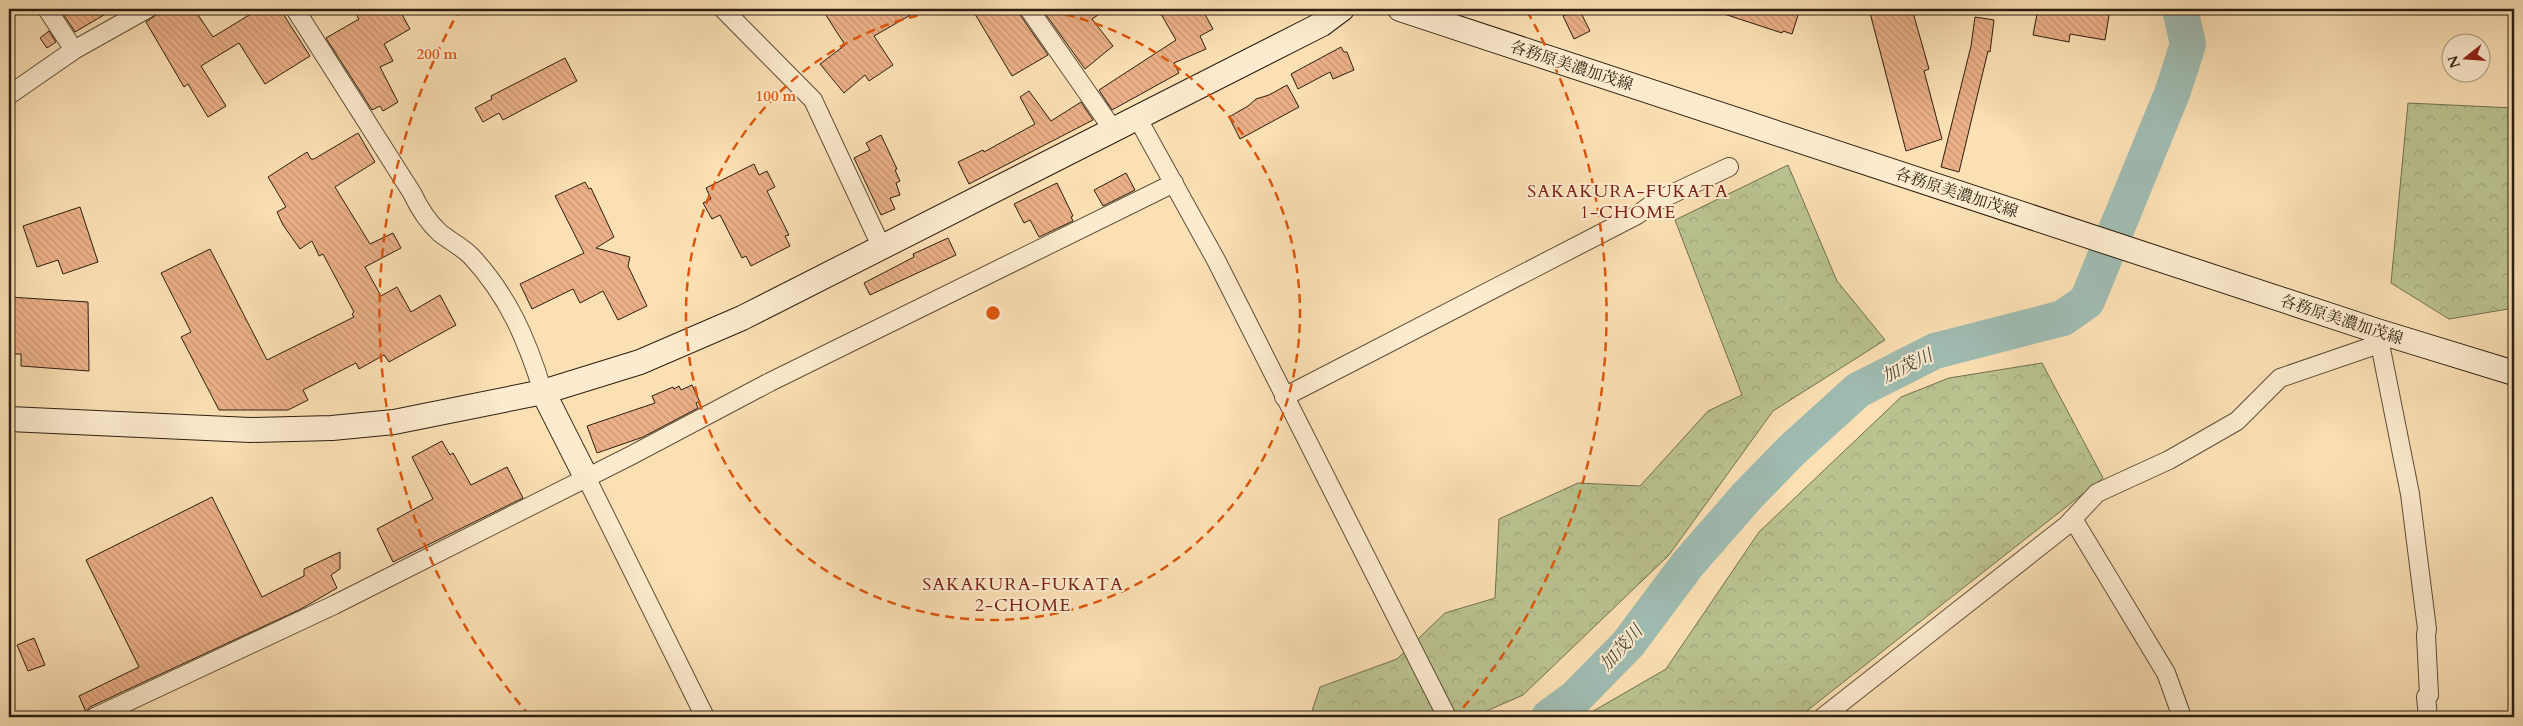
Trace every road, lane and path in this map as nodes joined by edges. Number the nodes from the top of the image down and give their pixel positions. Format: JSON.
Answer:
{"nodes":[{"id":1,"x":47,"y":9,"type":"edge"},
{"id":2,"x":147,"y":9,"type":"edge"},
{"id":3,"x":295,"y":9,"type":"edge"},
{"id":4,"x":723,"y":9,"type":"edge"},
{"id":5,"x":1029,"y":9,"type":"edge"},
{"id":6,"x":1342,"y":9,"type":"edge"},
{"id":7,"x":1400,"y":9,"type":"edge"},
{"id":8,"x":74,"y":50,"type":"junction"},
{"id":9,"x":9,"y":95,"type":"edge"},
{"id":10,"x":1138,"y":119,"type":"junction"},
{"id":11,"x":1114,"y":131,"type":"junction"},
{"id":12,"x":1729,"y":167,"type":"dead end"},
{"id":13,"x":1174,"y":183,"type":"junction"},
{"id":14,"x":882,"y":248,"type":"junction"},
{"id":15,"x":2378,"y":337,"type":"junction"},
{"id":16,"x":2514,"y":373,"type":"edge"},
{"id":17,"x":543,"y":392,"type":"junction"},
{"id":18,"x":1284,"y":398,"type":"junction"},
{"id":19,"x":9,"y":419,"type":"edge"},
{"id":20,"x":586,"y":478,"type":"junction"},
{"id":21,"x":2073,"y":519,"type":"junction"},
{"id":22,"x":1446,"y":716,"type":"edge"},
{"id":23,"x":95,"y":717,"type":"edge"},
{"id":24,"x":704,"y":717,"type":"edge"},
{"id":25,"x":1823,"y":717,"type":"edge"},
{"id":26,"x":2182,"y":717,"type":"edge"},
{"id":27,"x":2428,"y":717,"type":"edge"}],
"edges":[{"from":1,"to":8,"type":"street"},
{"from":2,"to":8,"type":"street"},
{"from":3,"to":17,"type":"street"},
{"from":4,"to":14,"type":"street"},
{"from":5,"to":11,"type":"street"},
{"from":6,"to":10,"type":"street"},
{"from":7,"to":15,"type":"street","name":"各務原美濃加茂線"},
{"from":8,"to":9,"type":"street"},
{"from":10,"to":11,"type":"street"},
{"from":10,"to":13,"type":"street"},
{"from":11,"to":14,"type":"street"},
{"from":12,"to":18,"type":"street"},
{"from":13,"to":18,"type":"street"},
{"from":13,"to":20,"type":"street"},
{"from":14,"to":17,"type":"street"},
{"from":15,"to":16,"type":"street","name":"各務原美濃加茂線"},
{"from":15,"to":21,"type":"street"},
{"from":15,"to":27,"type":"street"},
{"from":17,"to":19,"type":"street"},
{"from":17,"to":20,"type":"street"},
{"from":18,"to":22,"type":"street"},
{"from":20,"to":23,"type":"street"},
{"from":20,"to":24,"type":"street"},
{"from":21,"to":25,"type":"street"},
{"from":21,"to":26,"type":"street"}]}
